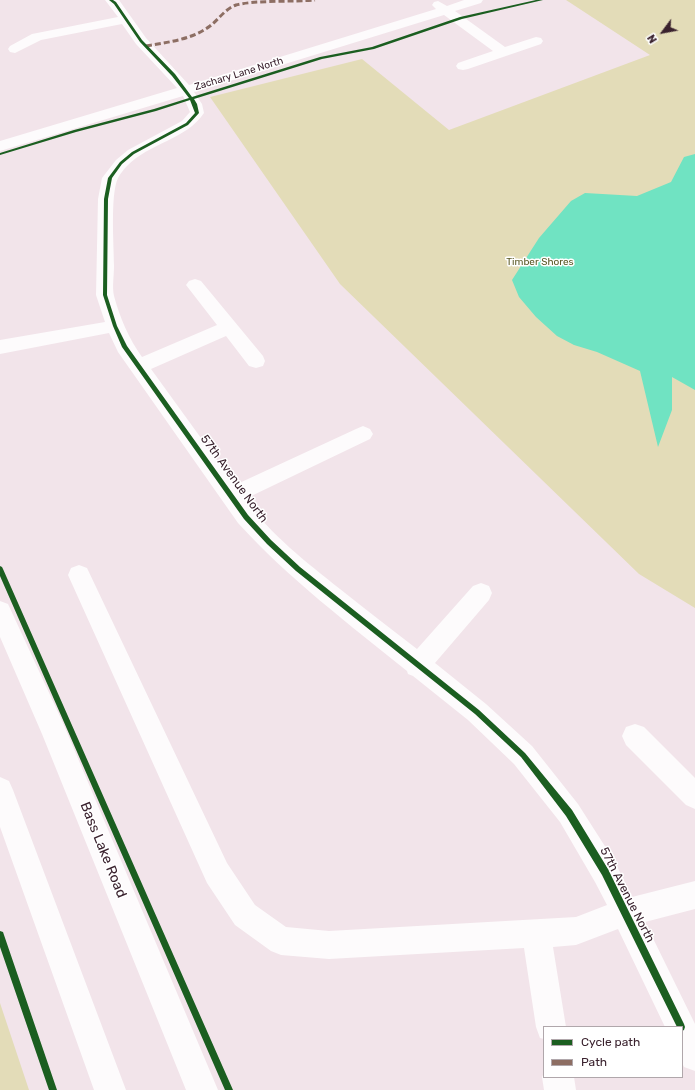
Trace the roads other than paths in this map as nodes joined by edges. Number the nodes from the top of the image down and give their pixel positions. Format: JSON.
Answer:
{"nodes":[{"id":1,"x":111,"y":0,"type":"edge"},
{"id":2,"x":477,"y":0,"type":"edge"},
{"id":3,"x":429,"y":1,"type":"edge"},
{"id":4,"x":446,"y":10,"type":"junction"},
{"id":5,"x":126,"y":19,"type":"junction"},
{"id":6,"x":536,"y":41,"type":"dead end"},
{"id":7,"x":15,"y":49,"type":"dead end"},
{"id":8,"x":503,"y":52,"type":"junction"},
{"id":9,"x":463,"y":66,"type":"dead end"},
{"id":10,"x":178,"y":82,"type":"junction"},
{"id":11,"x":131,"y":93,"type":"dead end"},
{"id":12,"x":0,"y":134,"type":"edge"},
{"id":13,"x":0,"y":146,"type":"edge"},
{"id":14,"x":195,"y":285,"type":"dead end"},
{"id":15,"x":115,"y":326,"type":"junction"},
{"id":16,"x":229,"y":327,"type":"junction"},
{"id":17,"x":0,"y":347,"type":"edge"},
{"id":18,"x":256,"y":361,"type":"dead end"},
{"id":19,"x":138,"y":366,"type":"junction"},
{"id":20,"x":363,"y":434,"type":"dead end"},
{"id":21,"x":232,"y":496,"type":"junction"},
{"id":22,"x":79,"y":575,"type":"dead end"},
{"id":23,"x":482,"y":593,"type":"dead end"},
{"id":24,"x":0,"y":611,"type":"edge"},
{"id":25,"x":417,"y":666,"type":"junction"},
{"id":26,"x":635,"y":736,"type":"dead end"},
{"id":27,"x":0,"y":790,"type":"edge"},
{"id":28,"x":695,"y":796,"type":"edge"},
{"id":29,"x":695,"y":895,"type":"edge"},
{"id":30,"x":624,"y":913,"type":"junction"},
{"id":31,"x":536,"y":934,"type":"junction"},
{"id":32,"x":551,"y":1026,"type":"edge"},
{"id":33,"x":680,"y":1026,"type":"edge"},
{"id":34,"x":683,"y":1032,"type":"edge"},
{"id":35,"x":695,"y":1056,"type":"edge"},
{"id":36,"x":558,"y":1078,"type":"edge"},
{"id":37,"x":110,"y":1090,"type":"edge"},
{"id":38,"x":202,"y":1090,"type":"edge"},
{"id":39,"x":560,"y":1090,"type":"edge"}],
"edges":[{"from":1,"to":5,"type":"street","name":"57th Avenue North"},
{"from":2,"to":4,"type":"street","name":"Zachary Lane North"},
{"from":3,"to":4,"type":"street"},
{"from":4,"to":8,"type":"street"},
{"from":4,"to":10,"type":"street","name":"Zachary Lane North"},
{"from":5,"to":7,"type":"street"},
{"from":5,"to":10,"type":"street","name":"57th Avenue North"},
{"from":6,"to":8,"type":"street"},
{"from":8,"to":9,"type":"street"},
{"from":10,"to":13,"type":"street","name":"Zachary Lane North"},
{"from":10,"to":15,"type":"street","name":"57th Avenue North"},
{"from":11,"to":12,"type":"street"},
{"from":14,"to":16,"type":"street"},
{"from":15,"to":17,"type":"street"},
{"from":15,"to":19,"type":"street","name":"57th Avenue North"},
{"from":16,"to":18,"type":"street"},
{"from":16,"to":19,"type":"street"},
{"from":19,"to":21,"type":"street","name":"57th Avenue North"},
{"from":20,"to":21,"type":"street"},
{"from":21,"to":25,"type":"street","name":"57th Avenue North"},
{"from":22,"to":31,"type":"street"},
{"from":23,"to":25,"type":"street"},
{"from":24,"to":38,"type":"street","name":"Bass Lake Road"},
{"from":25,"to":30,"type":"street","name":"57th Avenue North"},
{"from":26,"to":28,"type":"street"},
{"from":27,"to":37,"type":"street"},
{"from":29,"to":30,"type":"street"},
{"from":30,"to":31,"type":"street"},
{"from":30,"to":33,"type":"street","name":"57th Avenue North"},
{"from":31,"to":32,"type":"street"},
{"from":34,"to":35,"type":"street","name":"57th Avenue North"},
{"from":36,"to":39,"type":"street"}]}
